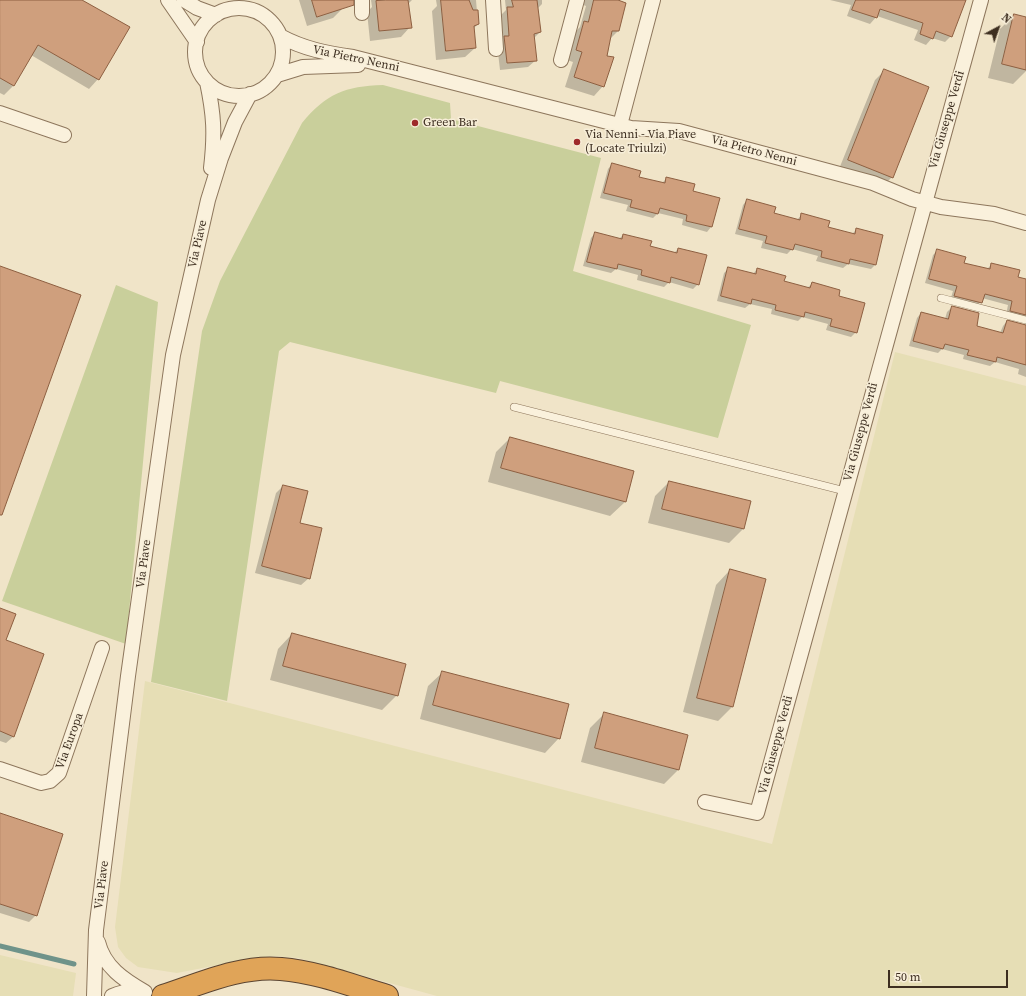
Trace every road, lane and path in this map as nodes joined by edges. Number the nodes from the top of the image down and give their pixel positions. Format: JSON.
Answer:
{"nodes":[{"id":1,"x":168,"y":0,"type":"edge"},
{"id":2,"x":184,"y":0,"type":"edge"},
{"id":3,"x":258,"y":0,"type":"edge"},
{"id":4,"x":493,"y":0,"type":"edge"},
{"id":5,"x":577,"y":0,"type":"edge"},
{"id":6,"x":653,"y":0,"type":"edge"},
{"id":7,"x":981,"y":0,"type":"edge"},
{"id":8,"x":222,"y":9,"type":"edge"},
{"id":9,"x":264,"y":16,"type":"junction"},
{"id":10,"x":280,"y":36,"type":"junction"},
{"id":11,"x":196,"y":42,"type":"junction"},
{"id":12,"x":496,"y":49,"type":"dead end"},
{"id":13,"x":560,"y":60,"type":"dead end"},
{"id":14,"x":410,"y":70,"type":"junction"},
{"id":15,"x":277,"y":74,"type":"junction"},
{"id":16,"x":207,"y":82,"type":"junction"},
{"id":17,"x":250,"y":94,"type":"junction"},
{"id":18,"x":0,"y":113,"type":"edge"},
{"id":19,"x":620,"y":125,"type":"junction"},
{"id":20,"x":64,"y":135,"type":"dead end"},
{"id":21,"x":208,"y":200,"type":"junction"},
{"id":22,"x":924,"y":202,"type":"junction"},
{"id":23,"x":1026,"y":223,"type":"edge"},
{"id":24,"x":941,"y":298,"type":"dead end"},
{"id":25,"x":1026,"y":320,"type":"edge"},
{"id":26,"x":514,"y":407,"type":"dead end"},
{"id":27,"x":845,"y":490,"type":"junction"},
{"id":28,"x":102,"y":648,"type":"dead end"},
{"id":29,"x":0,"y":769,"type":"edge"},
{"id":30,"x":705,"y":802,"type":"dead end"},
{"id":31,"x":96,"y":930,"type":"junction"},
{"id":32,"x":245,"y":971,"type":"junction"},
{"id":33,"x":153,"y":995,"type":"edge"},
{"id":34,"x":94,"y":996,"type":"edge"},
{"id":35,"x":112,"y":996,"type":"edge"},
{"id":36,"x":212,"y":996,"type":"edge"},
{"id":37,"x":387,"y":996,"type":"edge"}],
"edges":[{"from":1,"to":11,"type":"street"},
{"from":2,"to":8,"type":"street"},
{"from":3,"to":9,"type":"street","name":"Via Piave"},
{"from":4,"to":12,"type":"street"},
{"from":5,"to":13,"type":"street"},
{"from":6,"to":19,"type":"street"},
{"from":7,"to":22,"type":"street","name":"Via Giuseppe Verdi"},
{"from":8,"to":9,"type":"street","name":"Via Piave"},
{"from":8,"to":11,"type":"street","name":"Via Piave"},
{"from":9,"to":10,"type":"street","name":"Via Piave"},
{"from":10,"to":14,"type":"street","name":"Via Pietro Nenni"},
{"from":10,"to":15,"type":"street","name":"Via Piave"},
{"from":11,"to":16,"type":"street","name":"Via Piave"},
{"from":14,"to":15,"type":"street","name":"Via Pietro Nenni"},
{"from":14,"to":19,"type":"street","name":"Via Pietro Nenni"},
{"from":15,"to":17,"type":"street","name":"Via Piave"},
{"from":16,"to":17,"type":"street","name":"Via Piave"},
{"from":16,"to":21,"type":"street","name":"Via Piave"},
{"from":17,"to":21,"type":"street","name":"Via Piave"},
{"from":18,"to":20,"type":"street"},
{"from":19,"to":22,"type":"street","name":"Via Pietro Nenni"},
{"from":21,"to":31,"type":"street","name":"Via Piave"},
{"from":22,"to":23,"type":"street","name":"Via Pietro Nenni"},
{"from":22,"to":27,"type":"street","name":"Via Giuseppe Verdi"},
{"from":24,"to":25,"type":"lane"},
{"from":26,"to":27,"type":"lane"},
{"from":27,"to":30,"type":"street","name":"Via Giuseppe Verdi"},
{"from":28,"to":29,"type":"street","name":"Via Europa"},
{"from":31,"to":33,"type":"street","name":"Via Piave"},
{"from":31,"to":34,"type":"street","name":"Via Piave"},
{"from":32,"to":33,"type":"highway"},
{"from":32,"to":36,"type":"highway"},
{"from":32,"to":37,"type":"highway"},
{"from":33,"to":35,"type":"street"}]}
